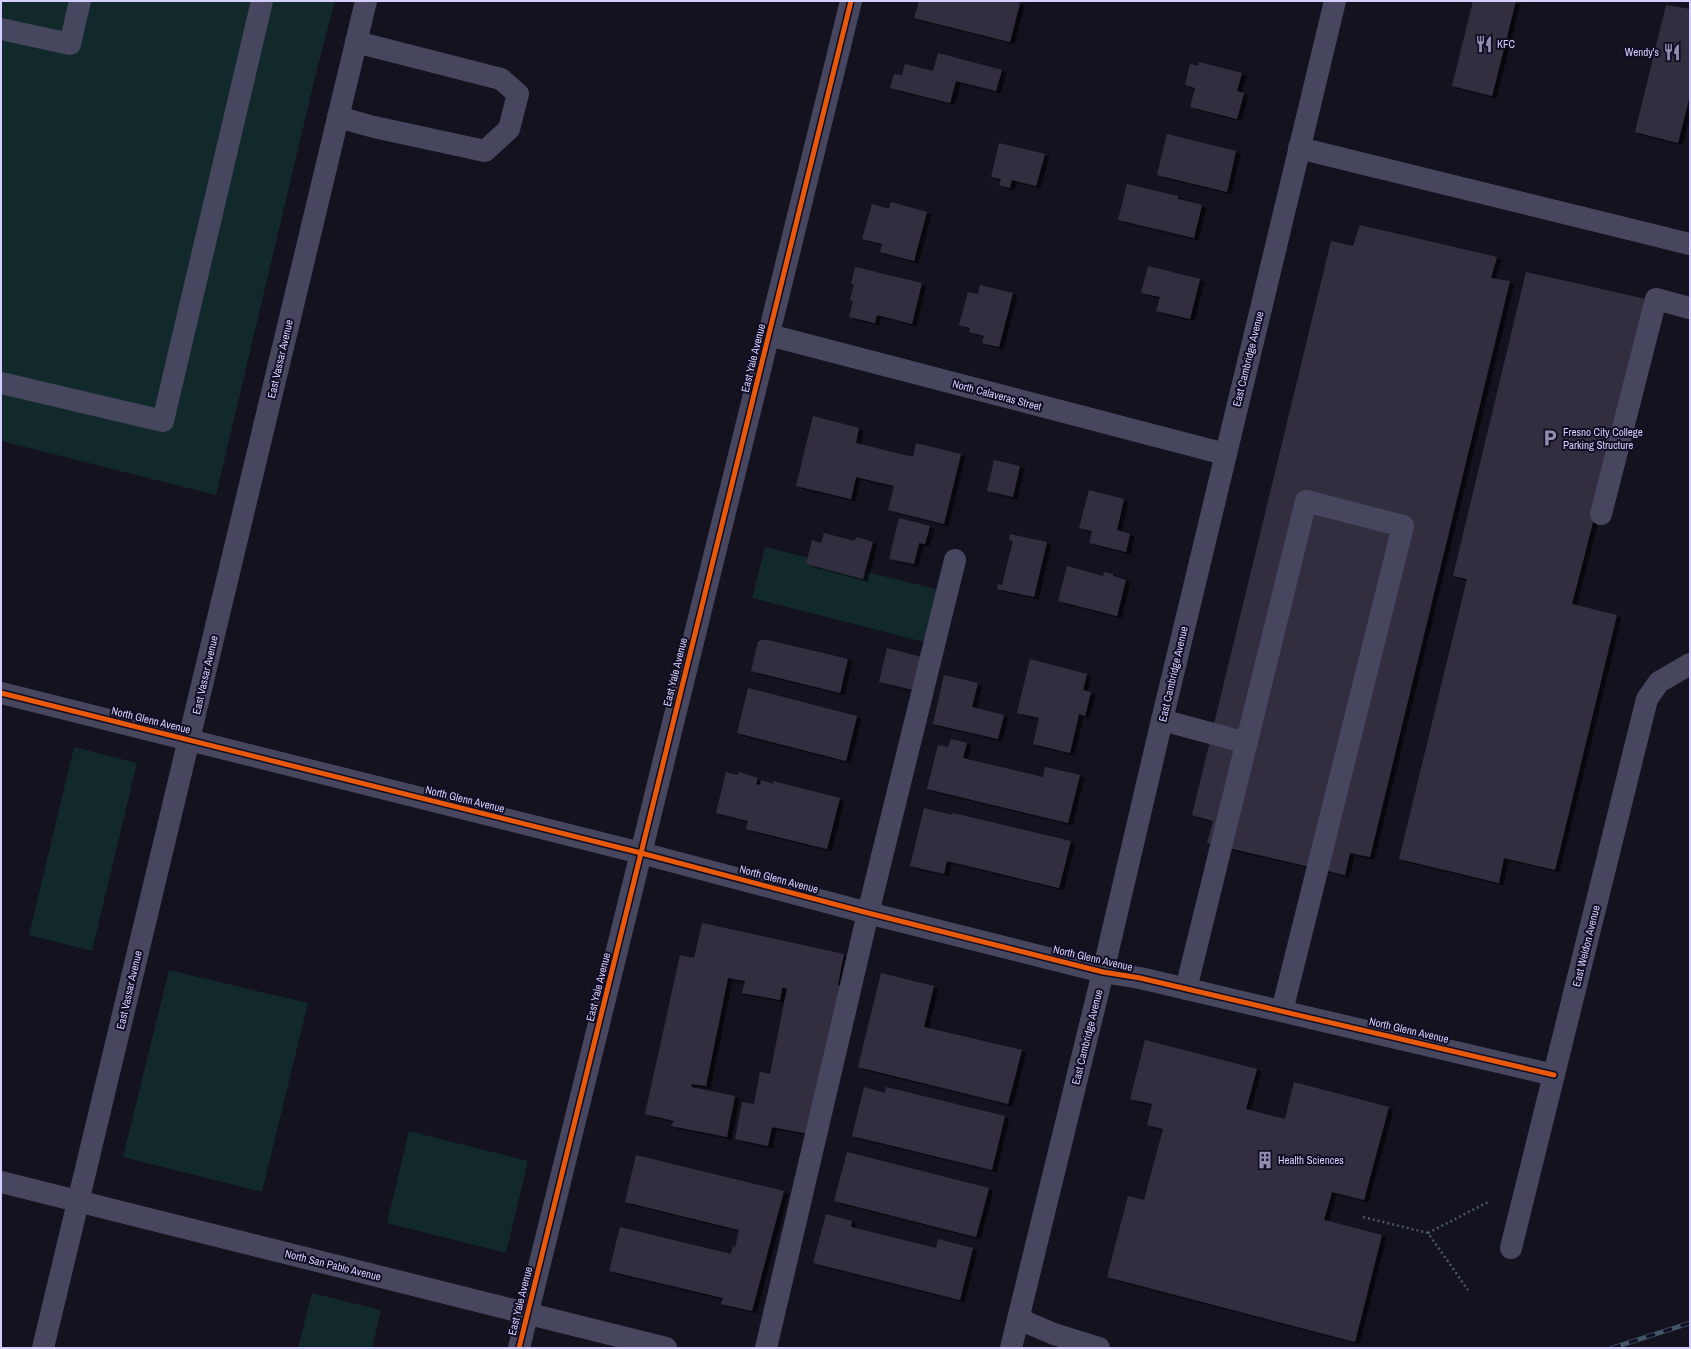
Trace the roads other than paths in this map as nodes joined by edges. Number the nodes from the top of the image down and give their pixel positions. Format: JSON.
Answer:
{"nodes":[{"id":1,"x":80,"y":1,"type":"edge"},
{"id":2,"x":262,"y":1,"type":"edge"},
{"id":3,"x":366,"y":1,"type":"edge"},
{"id":4,"x":851,"y":1,"type":"edge"},
{"id":5,"x":1335,"y":1,"type":"edge"},
{"id":6,"x":1,"y":29,"type":"edge"},
{"id":7,"x":356,"y":42,"type":"junction"},
{"id":8,"x":338,"y":117,"type":"junction"},
{"id":9,"x":1299,"y":148,"type":"junction"},
{"id":10,"x":1690,"y":244,"type":"edge"},
{"id":11,"x":1690,"y":308,"type":"edge"},
{"id":12,"x":768,"y":335,"type":"junction"},
{"id":13,"x":1,"y":383,"type":"edge"},
{"id":14,"x":1225,"y":454,"type":"junction"},
{"id":15,"x":1601,"y":514,"type":"dead end"},
{"id":16,"x":955,"y":560,"type":"dead end"},
{"id":17,"x":1690,"y":664,"type":"edge"},
{"id":18,"x":1,"y":693,"type":"edge"},
{"id":19,"x":1162,"y":720,"type":"junction"},
{"id":20,"x":189,"y":740,"type":"junction"},
{"id":21,"x":1247,"y":743,"type":"junction"},
{"id":22,"x":641,"y":853,"type":"junction"},
{"id":23,"x":868,"y":913,"type":"junction"},
{"id":24,"x":1103,"y":972,"type":"junction"},
{"id":25,"x":1186,"y":989,"type":"junction"},
{"id":26,"x":1282,"y":1011,"type":"junction"},
{"id":27,"x":1554,"y":1075,"type":"junction"},
{"id":28,"x":1,"y":1182,"type":"edge"},
{"id":29,"x":78,"y":1202,"type":"junction"},
{"id":30,"x":1511,"y":1248,"type":"dead end"},
{"id":31,"x":527,"y":1314,"type":"junction"},
{"id":32,"x":1019,"y":1319,"type":"junction"},
{"id":33,"x":43,"y":1348,"type":"edge"},
{"id":34,"x":519,"y":1348,"type":"edge"},
{"id":35,"x":666,"y":1348,"type":"edge"},
{"id":36,"x":766,"y":1348,"type":"edge"},
{"id":37,"x":1011,"y":1348,"type":"edge"},
{"id":38,"x":1099,"y":1348,"type":"edge"}],
"edges":[{"from":1,"to":6,"type":"street"},
{"from":2,"to":13,"type":"street"},
{"from":3,"to":7,"type":"street","name":"East Vassar Avenue"},
{"from":4,"to":12,"type":"street","name":"East Yale Avenue"},
{"from":5,"to":9,"type":"street","name":"East Cambridge Avenue"},
{"from":7,"to":8,"type":"street","name":"East Vassar Avenue"},
{"from":7,"to":8,"type":"street"},
{"from":8,"to":20,"type":"street","name":"East Vassar Avenue"},
{"from":9,"to":10,"type":"street"},
{"from":9,"to":14,"type":"street","name":"East Cambridge Avenue"},
{"from":11,"to":15,"type":"street"},
{"from":12,"to":14,"type":"street","name":"North Calaveras Street"},
{"from":12,"to":22,"type":"street","name":"East Yale Avenue"},
{"from":14,"to":19,"type":"street","name":"East Cambridge Avenue"},
{"from":16,"to":23,"type":"street"},
{"from":17,"to":27,"type":"street","name":"East Weldon Avenue"},
{"from":18,"to":20,"type":"street","name":"North Glenn Avenue"},
{"from":19,"to":21,"type":"street"},
{"from":19,"to":24,"type":"street","name":"East Cambridge Avenue"},
{"from":20,"to":22,"type":"street","name":"North Glenn Avenue"},
{"from":20,"to":29,"type":"street","name":"East Vassar Avenue"},
{"from":21,"to":25,"type":"street"},
{"from":21,"to":26,"type":"street"},
{"from":22,"to":23,"type":"street","name":"North Glenn Avenue"},
{"from":22,"to":31,"type":"street","name":"East Yale Avenue"},
{"from":23,"to":24,"type":"street","name":"North Glenn Avenue"},
{"from":23,"to":36,"type":"street"},
{"from":24,"to":25,"type":"street","name":"North Glenn Avenue"},
{"from":24,"to":32,"type":"street","name":"East Cambridge Avenue"},
{"from":25,"to":26,"type":"street","name":"North Glenn Avenue"},
{"from":26,"to":27,"type":"street","name":"North Glenn Avenue"},
{"from":27,"to":30,"type":"street","name":"East Weldon Avenue"},
{"from":28,"to":29,"type":"street","name":"North San Pablo Avenue"},
{"from":29,"to":31,"type":"street","name":"North San Pablo Avenue"},
{"from":29,"to":33,"type":"street","name":"East Vassar Avenue"},
{"from":31,"to":34,"type":"street","name":"East Yale Avenue"},
{"from":31,"to":35,"type":"street","name":"North San Pablo Avenue"},
{"from":32,"to":37,"type":"street","name":"East Cambridge Avenue"},
{"from":32,"to":38,"type":"street"}]}
